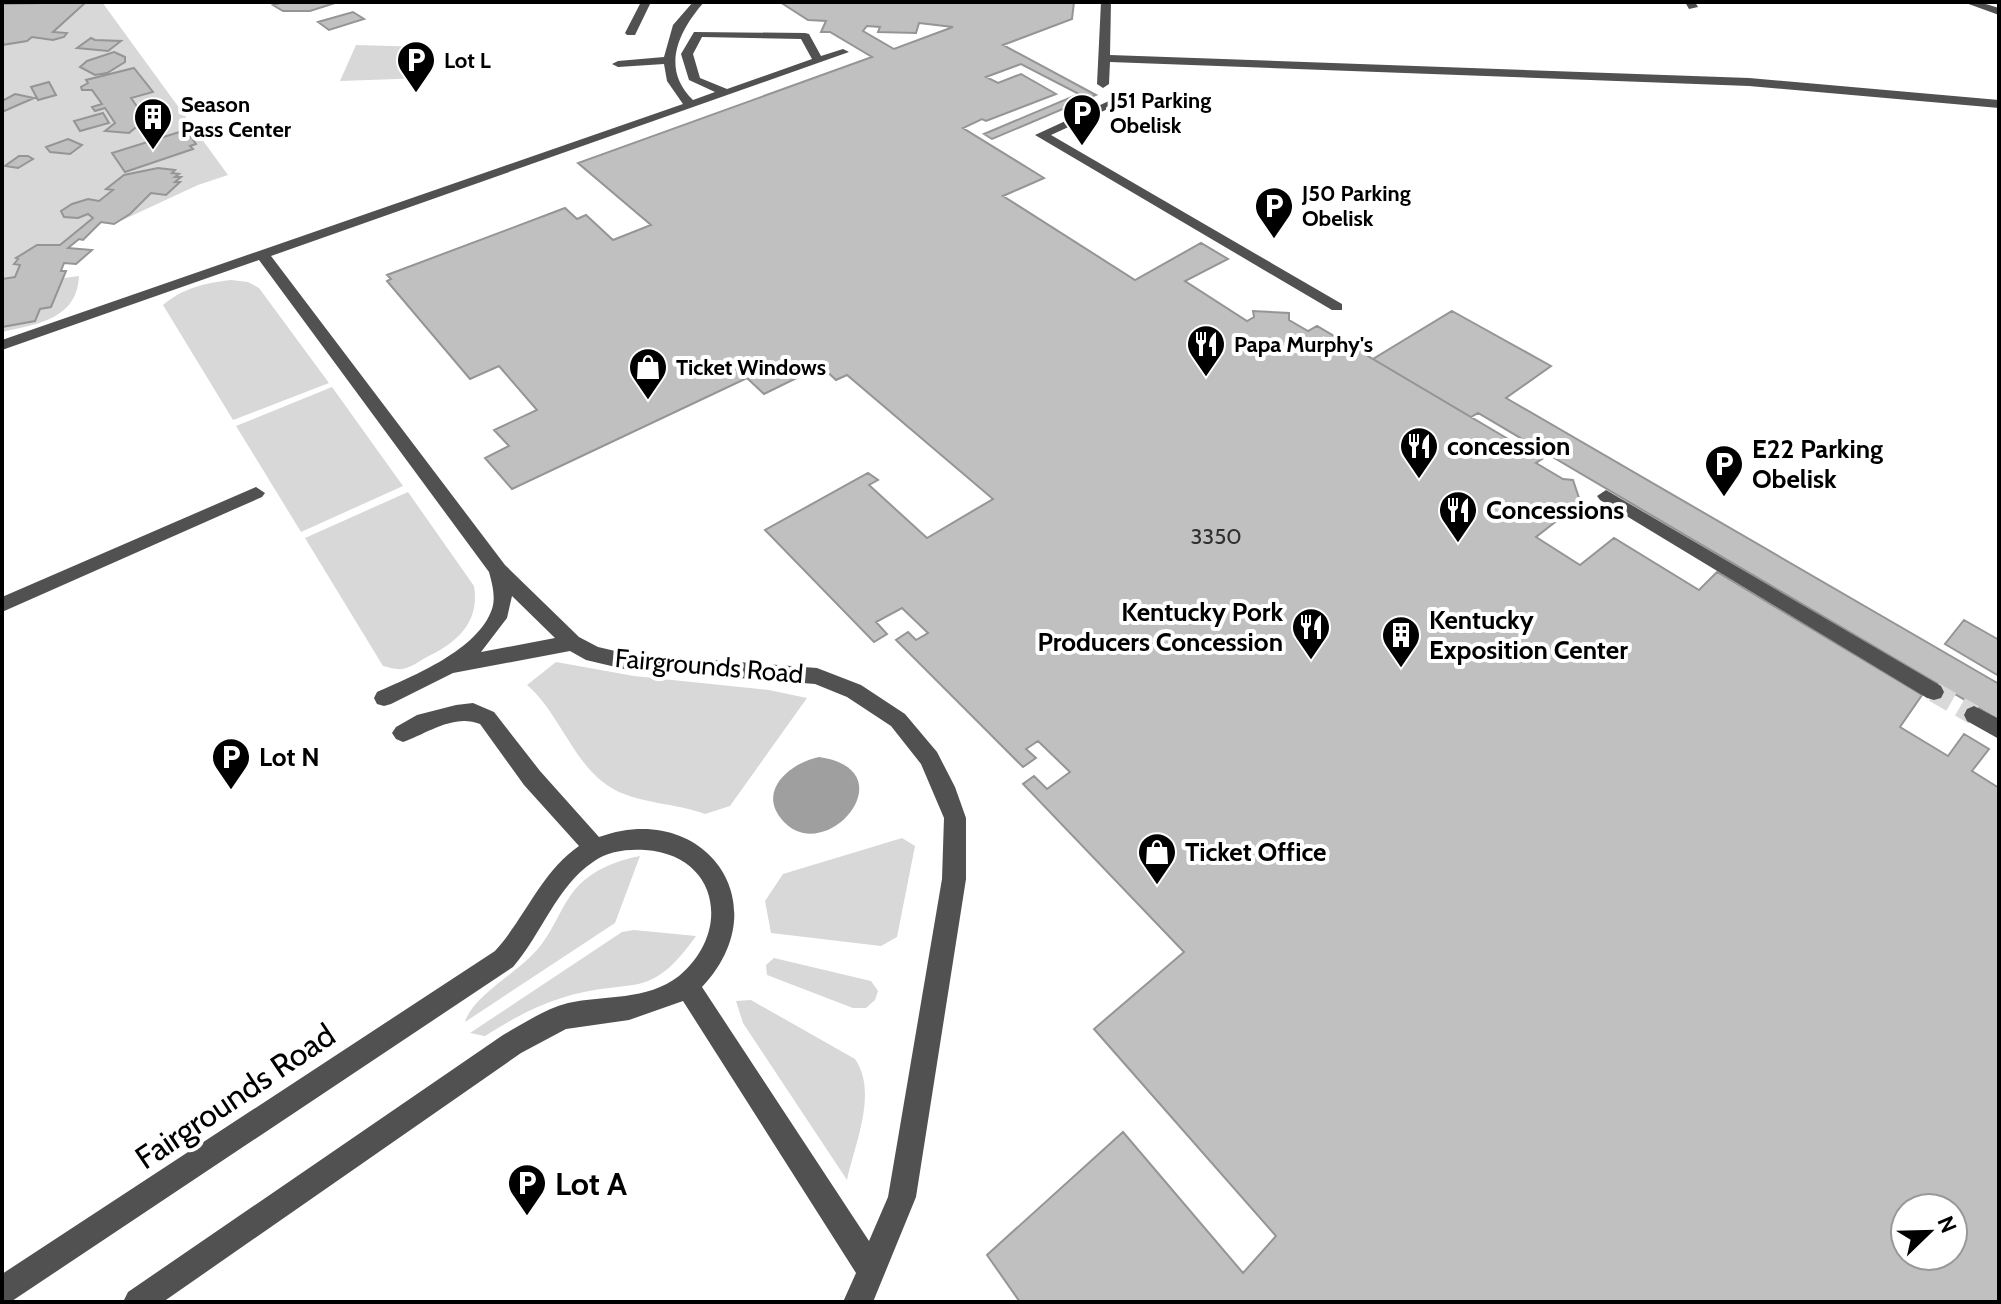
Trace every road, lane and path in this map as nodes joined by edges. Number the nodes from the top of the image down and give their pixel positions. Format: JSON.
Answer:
{"nodes":[{"id":1,"x":646,"y":2,"type":"edge"},
{"id":2,"x":699,"y":2,"type":"edge"},
{"id":3,"x":1106,"y":2,"type":"edge"},
{"id":4,"x":1968,"y":2,"type":"edge"},
{"id":5,"x":1999,"y":12,"type":"edge"},
{"id":6,"x":631,"y":33,"type":"dead end"},
{"id":7,"x":843,"y":52,"type":"dead end"},
{"id":8,"x":1104,"y":58,"type":"junction"},
{"id":9,"x":668,"y":60,"type":"junction"},
{"id":10,"x":818,"y":60,"type":"junction"},
{"id":11,"x":618,"y":64,"type":"dead end"},
{"id":12,"x":1103,"y":84,"type":"dead end"},
{"id":13,"x":727,"y":93,"type":"junction"},
{"id":14,"x":1128,"y":97,"type":"dead end"},
{"id":15,"x":1999,"y":104,"type":"edge"},
{"id":16,"x":691,"y":105,"type":"junction"},
{"id":17,"x":262,"y":254,"type":"junction"},
{"id":18,"x":1337,"y":307,"type":"dead end"},
{"id":19,"x":2,"y":345,"type":"edge"},
{"id":20,"x":256,"y":493,"type":"dead end"},
{"id":21,"x":1606,"y":496,"type":"dead end"},
{"id":22,"x":498,"y":570,"type":"junction"},
{"id":23,"x":2,"y":605,"type":"edge"},
{"id":24,"x":572,"y":643,"type":"junction"},
{"id":25,"x":446,"y":667,"type":"junction"},
{"id":26,"x":1934,"y":692,"type":"tunnel mouth"},
{"id":27,"x":384,"y":698,"type":"dead end"},
{"id":28,"x":1974,"y":715,"type":"tunnel mouth"},
{"id":29,"x":1999,"y":730,"type":"edge"},
{"id":30,"x":403,"y":733,"type":"dead end"},
{"id":31,"x":595,"y":848,"type":"junction"},
{"id":32,"x":687,"y":985,"type":"junction"},
{"id":33,"x":872,"y":1274,"type":"junction"},
{"id":34,"x":2,"y":1291,"type":"edge"},
{"id":35,"x":138,"y":1302,"type":"edge"},
{"id":36,"x":858,"y":1302,"type":"edge"}],
"edges":[{"from":1,"to":6,"type":"street"},
{"from":2,"to":9,"type":"street"},
{"from":3,"to":8,"type":"street"},
{"from":4,"to":5,"type":"street"},
{"from":7,"to":10,"type":"street"},
{"from":8,"to":12,"type":"street"},
{"from":8,"to":15,"type":"street"},
{"from":9,"to":11,"type":"street"},
{"from":9,"to":16,"type":"street"},
{"from":10,"to":13,"type":"street"},
{"from":10,"to":13,"type":"street"},
{"from":13,"to":16,"type":"street"},
{"from":14,"to":18,"type":"street"},
{"from":16,"to":17,"type":"street"},
{"from":17,"to":19,"type":"street"},
{"from":17,"to":22,"type":"street","name":"Fairgrounds Road"},
{"from":20,"to":23,"type":"street"},
{"from":21,"to":26,"type":"street"},
{"from":22,"to":24,"type":"street","name":"Fairgrounds Road"},
{"from":22,"to":25,"type":"street"},
{"from":24,"to":25,"type":"street"},
{"from":24,"to":33,"type":"street","name":"Fairgrounds Road"},
{"from":25,"to":27,"type":"street"},
{"from":28,"to":29,"type":"street"},
{"from":30,"to":31,"type":"street"},
{"from":31,"to":32,"type":"street","name":"Fairgrounds Road"},
{"from":31,"to":34,"type":"street","name":"Fairgrounds Road"},
{"from":32,"to":33,"type":"street"},
{"from":32,"to":35,"type":"street","name":"Fairgrounds Road"},
{"from":33,"to":36,"type":"street","name":"Fairgrounds Road"}]}
